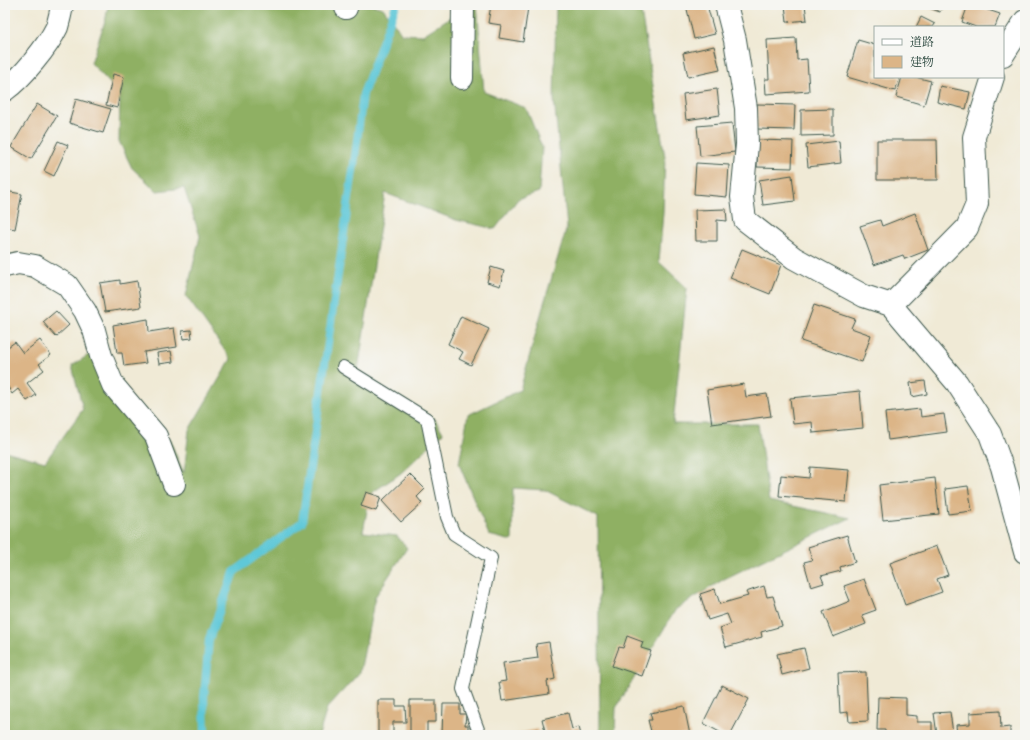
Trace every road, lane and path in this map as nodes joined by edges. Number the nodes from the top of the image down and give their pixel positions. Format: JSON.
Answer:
{"nodes":[{"id":1,"x":62,"y":5,"type":"edge"},
{"id":2,"x":463,"y":5,"type":"edge"},
{"id":3,"x":726,"y":5,"type":"edge"},
{"id":4,"x":1025,"y":21,"type":"edge"},
{"id":5,"x":1004,"y":53,"type":"edge"},
{"id":6,"x":462,"y":78,"type":"dead end"},
{"id":7,"x":993,"y":78,"type":"edge"},
{"id":8,"x":5,"y":90,"type":"edge"},
{"id":9,"x":5,"y":266,"type":"edge"},
{"id":10,"x":891,"y":306,"type":"junction"},
{"id":11,"x":343,"y":367,"type":"dead end"},
{"id":12,"x":174,"y":484,"type":"dead end"},
{"id":13,"x":1025,"y":552,"type":"edge"},
{"id":14,"x":480,"y":735,"type":"edge"}],
"edges":[{"from":1,"to":8,"type":"street"},
{"from":2,"to":6,"type":"street"},
{"from":3,"to":10,"type":"street"},
{"from":4,"to":5,"type":"street"},
{"from":7,"to":10,"type":"street"},
{"from":9,"to":12,"type":"street"},
{"from":10,"to":13,"type":"street"},
{"from":11,"to":14,"type":"lane"}]}
